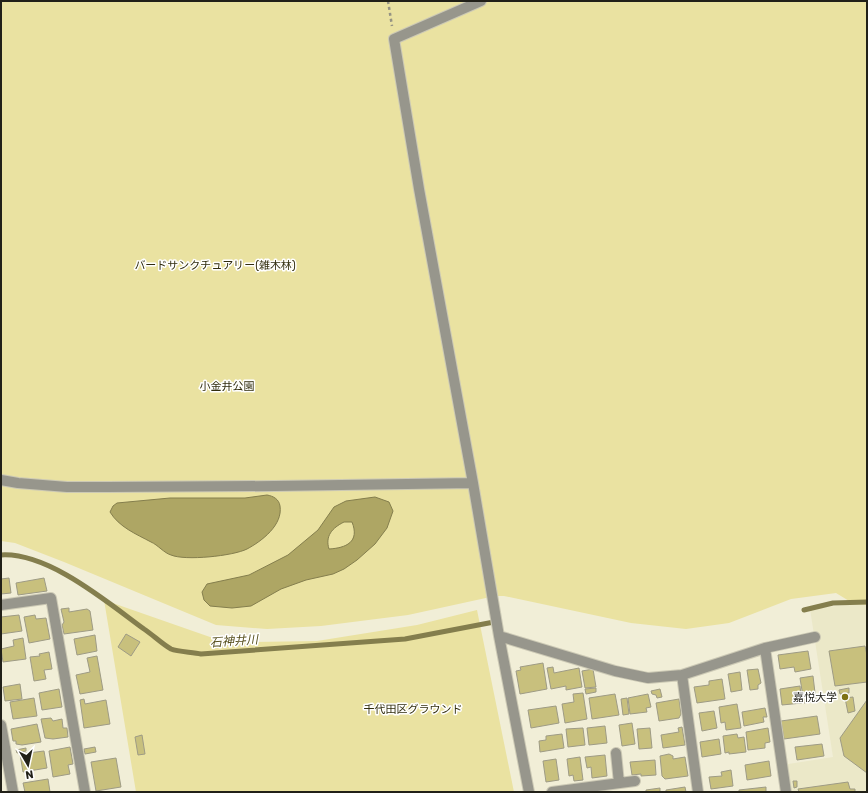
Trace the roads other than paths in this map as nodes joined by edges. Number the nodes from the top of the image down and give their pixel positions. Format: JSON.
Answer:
{"nodes":[{"id":1,"x":481,"y":1,"type":"edge"},
{"id":2,"x":1,"y":480,"type":"edge"},
{"id":3,"x":473,"y":483,"type":"junction"},
{"id":4,"x":1,"y":605,"type":"edge"},
{"id":5,"x":499,"y":636,"type":"junction"},
{"id":6,"x":814,"y":637,"type":"dead end"},
{"id":7,"x":765,"y":648,"type":"junction"},
{"id":8,"x":682,"y":675,"type":"junction"},
{"id":9,"x":1,"y":725,"type":"edge"},
{"id":10,"x":2,"y":738,"type":"edge"},
{"id":11,"x":616,"y":754,"type":"dead end"},
{"id":12,"x":635,"y":782,"type":"dead end"},
{"id":13,"x":619,"y":783,"type":"junction"},
{"id":14,"x":13,"y":792,"type":"edge"},
{"id":15,"x":85,"y":792,"type":"edge"},
{"id":16,"x":529,"y":792,"type":"edge"},
{"id":17,"x":552,"y":792,"type":"edge"},
{"id":18,"x":698,"y":792,"type":"edge"},
{"id":19,"x":786,"y":792,"type":"edge"}],
"edges":[{"from":1,"to":3,"type":"street"},
{"from":2,"to":3,"type":"street"},
{"from":3,"to":5,"type":"street"},
{"from":4,"to":15,"type":"street"},
{"from":5,"to":8,"type":"street"},
{"from":5,"to":16,"type":"street"},
{"from":6,"to":7,"type":"street"},
{"from":7,"to":8,"type":"street"},
{"from":7,"to":19,"type":"street"},
{"from":8,"to":18,"type":"street"},
{"from":9,"to":10,"type":"street"},
{"from":10,"to":14,"type":"street"},
{"from":11,"to":13,"type":"street"},
{"from":12,"to":13,"type":"street"},
{"from":13,"to":17,"type":"street"}]}
